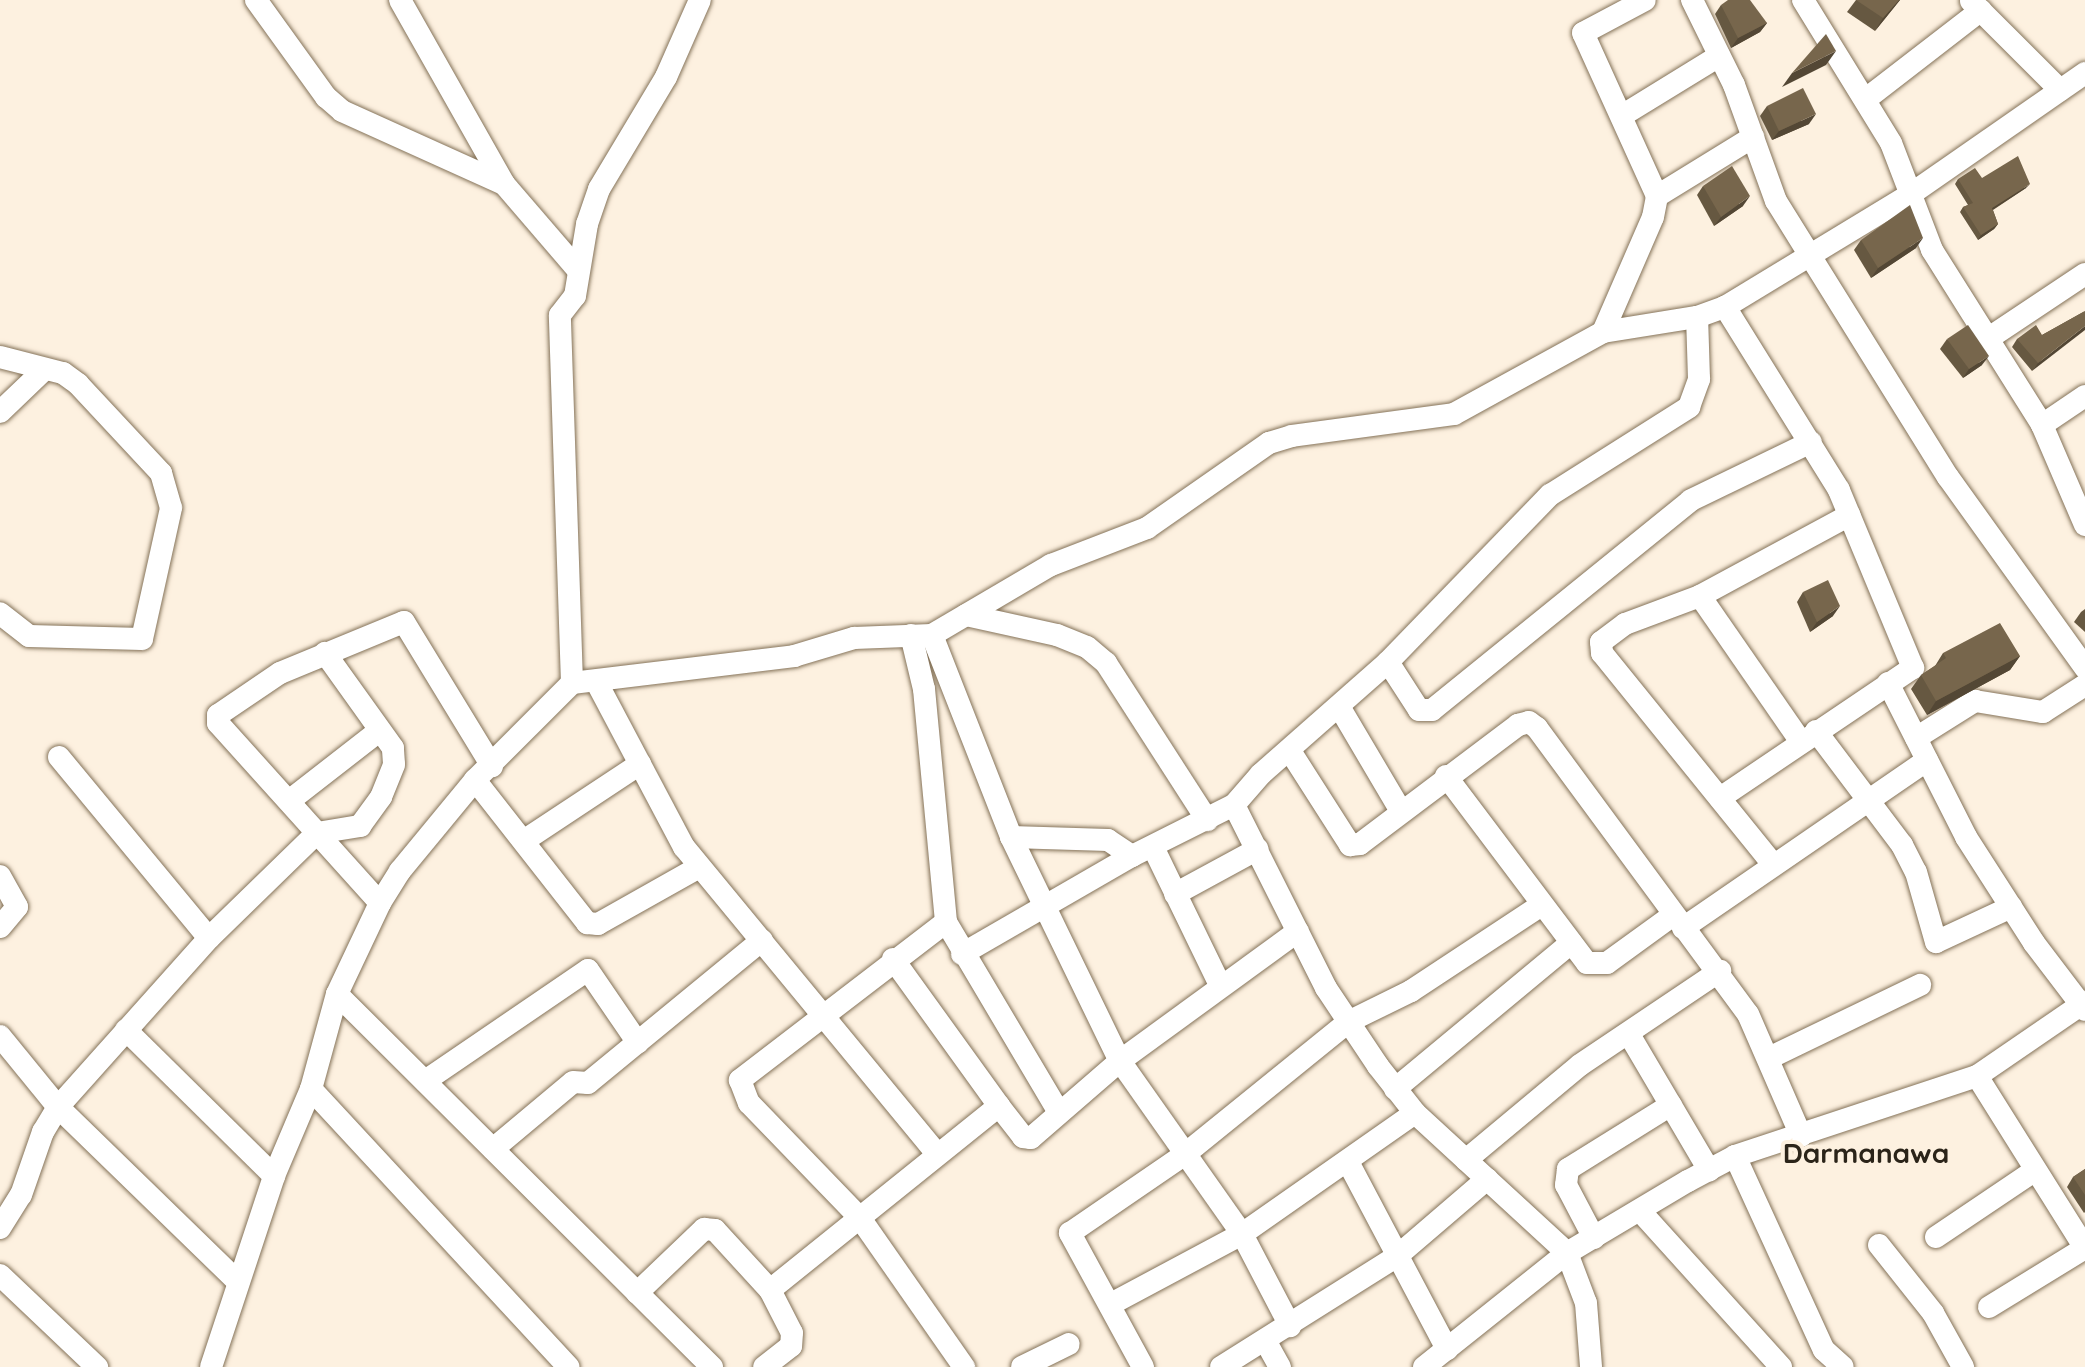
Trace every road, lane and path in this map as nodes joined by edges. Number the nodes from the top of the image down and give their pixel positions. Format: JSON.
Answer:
{"nodes":[{"id":1,"x":256,"y":0,"type":"edge"},
{"id":2,"x":400,"y":0,"type":"edge"},
{"id":3,"x":700,"y":0,"type":"edge"},
{"id":4,"x":1645,"y":0,"type":"edge"},
{"id":5,"x":1692,"y":0,"type":"edge"},
{"id":6,"x":1803,"y":0,"type":"edge"},
{"id":7,"x":1976,"y":5,"type":"edge"},
{"id":8,"x":1719,"y":56,"type":"junction"},
{"id":9,"x":2085,"y":73,"type":"edge"},
{"id":10,"x":2060,"y":90,"type":"junction"},
{"id":11,"x":1866,"y":99,"type":"junction"},
{"id":12,"x":1623,"y":115,"type":"junction"},
{"id":13,"x":1753,"y":137,"type":"junction"},
{"id":14,"x":504,"y":184,"type":"junction"},
{"id":15,"x":1911,"y":194,"type":"junction"},
{"id":16,"x":1657,"y":196,"type":"junction"},
{"id":17,"x":1813,"y":253,"type":"junction"},
{"id":18,"x":578,"y":270,"type":"junction"},
{"id":19,"x":2085,"y":274,"type":"edge"},
{"id":20,"x":1725,"y":307,"type":"junction"},
{"id":21,"x":1697,"y":317,"type":"junction"},
{"id":22,"x":1603,"y":332,"type":"junction"},
{"id":23,"x":1986,"y":340,"type":"junction"},
{"id":24,"x":0,"y":357,"type":"edge"},
{"id":25,"x":45,"y":369,"type":"junction"},
{"id":26,"x":2085,"y":396,"type":"edge"},
{"id":27,"x":0,"y":412,"type":"edge"},
{"id":28,"x":2042,"y":425,"type":"junction"},
{"id":29,"x":1811,"y":442,"type":"junction"},
{"id":30,"x":1850,"y":515,"type":"junction"},
{"id":31,"x":2085,"y":525,"type":"edge"},
{"id":32,"x":1700,"y":596,"type":"junction"},
{"id":33,"x":0,"y":613,"type":"edge"},
{"id":34,"x":966,"y":615,"type":"junction"},
{"id":35,"x":922,"y":635,"type":"junction"},
{"id":36,"x":325,"y":653,"type":"junction"},
{"id":37,"x":1388,"y":662,"type":"junction"},
{"id":38,"x":2085,"y":668,"type":"edge"},
{"id":39,"x":596,"y":681,"type":"junction"},
{"id":40,"x":572,"y":683,"type":"junction"},
{"id":41,"x":1888,"y":683,"type":"junction"},
{"id":42,"x":2085,"y":685,"type":"edge"},
{"id":43,"x":1340,"y":708,"type":"junction"},
{"id":44,"x":379,"y":731,"type":"junction"},
{"id":45,"x":1808,"y":736,"type":"junction"},
{"id":46,"x":1916,"y":738,"type":"junction"},
{"id":47,"x":1290,"y":751,"type":"junction"},
{"id":48,"x":59,"y":757,"type":"dead end"},
{"id":49,"x":1927,"y":760,"type":"junction"},
{"id":50,"x":640,"y":764,"type":"junction"},
{"id":51,"x":492,"y":766,"type":"junction"},
{"id":52,"x":1446,"y":776,"type":"junction"},
{"id":53,"x":475,"y":780,"type":"junction"},
{"id":54,"x":1720,"y":798,"type":"junction"},
{"id":55,"x":1869,"y":800,"type":"junction"},
{"id":56,"x":289,"y":801,"type":"junction"},
{"id":57,"x":1234,"y":805,"type":"junction"},
{"id":58,"x":1401,"y":811,"type":"junction"},
{"id":59,"x":1207,"y":820,"type":"junction"},
{"id":60,"x":317,"y":833,"type":"junction"},
{"id":61,"x":1011,"y":837,"type":"junction"},
{"id":62,"x":525,"y":840,"type":"junction"},
{"id":63,"x":1153,"y":847,"type":"junction"},
{"id":64,"x":1258,"y":849,"type":"junction"},
{"id":65,"x":1132,"y":856,"type":"junction"},
{"id":66,"x":1772,"y":863,"type":"junction"},
{"id":67,"x":699,"y":867,"type":"junction"},
{"id":68,"x":0,"y":876,"type":"edge"},
{"id":69,"x":1175,"y":894,"type":"junction"},
{"id":70,"x":380,"y":903,"type":"junction"},
{"id":71,"x":1044,"y":904,"type":"junction"},
{"id":72,"x":1540,"y":906,"type":"junction"},
{"id":73,"x":2011,"y":907,"type":"junction"},
{"id":74,"x":946,"y":922,"type":"junction"},
{"id":75,"x":1678,"y":922,"type":"junction"},
{"id":76,"x":0,"y":927,"type":"edge"},
{"id":77,"x":1298,"y":931,"type":"junction"},
{"id":78,"x":209,"y":938,"type":"junction"},
{"id":79,"x":762,"y":940,"type":"junction"},
{"id":80,"x":1571,"y":943,"type":"junction"},
{"id":81,"x":962,"y":954,"type":"junction"},
{"id":82,"x":893,"y":959,"type":"junction"},
{"id":83,"x":1720,"y":971,"type":"junction"},
{"id":84,"x":1220,"y":985,"type":"junction"},
{"id":85,"x":1920,"y":985,"type":"dead end"},
{"id":86,"x":337,"y":994,"type":"junction"},
{"id":87,"x":2084,"y":1005,"type":"edge"},
{"id":88,"x":823,"y":1015,"type":"junction"},
{"id":89,"x":1348,"y":1022,"type":"junction"},
{"id":90,"x":126,"y":1030,"type":"junction"},
{"id":91,"x":0,"y":1036,"type":"edge"},
{"id":92,"x":1630,"y":1036,"type":"junction"},
{"id":93,"x":638,"y":1043,"type":"junction"},
{"id":94,"x":1769,"y":1058,"type":"junction"},
{"id":95,"x":1120,"y":1061,"type":"junction"},
{"id":96,"x":1977,"y":1076,"type":"junction"},
{"id":97,"x":425,"y":1081,"type":"junction"},
{"id":98,"x":311,"y":1089,"type":"junction"},
{"id":99,"x":1395,"y":1089,"type":"junction"},
{"id":100,"x":1671,"y":1105,"type":"junction"},
{"id":101,"x":999,"y":1106,"type":"junction"},
{"id":102,"x":58,"y":1107,"type":"junction"},
{"id":103,"x":1059,"y":1112,"type":"junction"},
{"id":104,"x":1415,"y":1113,"type":"junction"},
{"id":105,"x":1801,"y":1136,"type":"junction"},
{"id":106,"x":493,"y":1149,"type":"junction"},
{"id":107,"x":937,"y":1154,"type":"junction"},
{"id":108,"x":1184,"y":1155,"type":"junction"},
{"id":109,"x":1735,"y":1156,"type":"junction"},
{"id":110,"x":1466,"y":1160,"type":"junction"},
{"id":111,"x":1348,"y":1162,"type":"junction"},
{"id":112,"x":1709,"y":1170,"type":"junction"},
{"id":113,"x":2034,"y":1171,"type":"junction"},
{"id":114,"x":274,"y":1176,"type":"junction"},
{"id":115,"x":1487,"y":1179,"type":"junction"},
{"id":116,"x":1641,"y":1212,"type":"junction"},
{"id":117,"x":860,"y":1218,"type":"junction"},
{"id":118,"x":2077,"y":1221,"type":"edge"},
{"id":119,"x":0,"y":1228,"type":"edge"},
{"id":120,"x":1242,"y":1234,"type":"junction"},
{"id":121,"x":1936,"y":1237,"type":"dead end"},
{"id":122,"x":1594,"y":1238,"type":"junction"},
{"id":123,"x":1879,"y":1245,"type":"dead end"},
{"id":124,"x":2085,"y":1248,"type":"edge"},
{"id":125,"x":1567,"y":1253,"type":"junction"},
{"id":126,"x":1396,"y":1257,"type":"junction"},
{"id":127,"x":0,"y":1275,"type":"edge"},
{"id":128,"x":238,"y":1282,"type":"junction"},
{"id":129,"x":770,"y":1290,"type":"junction"},
{"id":130,"x":637,"y":1293,"type":"junction"},
{"id":131,"x":1111,"y":1304,"type":"junction"},
{"id":132,"x":1989,"y":1307,"type":"dead end"},
{"id":133,"x":1290,"y":1326,"type":"junction"},
{"id":134,"x":1266,"y":1342,"type":"junction"},
{"id":135,"x":1069,"y":1344,"type":"dead end"},
{"id":136,"x":1447,"y":1349,"type":"junction"},
{"id":137,"x":97,"y":1367,"type":"edge"},
{"id":138,"x":211,"y":1367,"type":"edge"},
{"id":139,"x":568,"y":1367,"type":"edge"},
{"id":140,"x":712,"y":1367,"type":"edge"},
{"id":141,"x":764,"y":1367,"type":"edge"},
{"id":142,"x":964,"y":1367,"type":"edge"},
{"id":143,"x":1022,"y":1367,"type":"edge"},
{"id":144,"x":1143,"y":1367,"type":"edge"},
{"id":145,"x":1221,"y":1367,"type":"edge"},
{"id":146,"x":1280,"y":1367,"type":"edge"},
{"id":147,"x":1424,"y":1367,"type":"edge"},
{"id":148,"x":1591,"y":1367,"type":"edge"},
{"id":149,"x":1781,"y":1367,"type":"edge"},
{"id":150,"x":1843,"y":1367,"type":"edge"},
{"id":151,"x":1963,"y":1367,"type":"edge"}],
"edges":[{"from":1,"to":14,"type":"street"},
{"from":2,"to":14,"type":"street"},
{"from":3,"to":18,"type":"street"},
{"from":4,"to":12,"type":"street"},
{"from":5,"to":8,"type":"street"},
{"from":6,"to":11,"type":"street"},
{"from":7,"to":10,"type":"street"},
{"from":7,"to":11,"type":"street"},
{"from":8,"to":12,"type":"street"},
{"from":8,"to":13,"type":"street"},
{"from":9,"to":10,"type":"street"},
{"from":10,"to":15,"type":"street"},
{"from":11,"to":15,"type":"street"},
{"from":12,"to":16,"type":"street"},
{"from":13,"to":16,"type":"street"},
{"from":13,"to":17,"type":"street"},
{"from":14,"to":18,"type":"street"},
{"from":15,"to":17,"type":"street"},
{"from":15,"to":23,"type":"street"},
{"from":16,"to":22,"type":"street"},
{"from":17,"to":20,"type":"street"},
{"from":17,"to":38,"type":"street"},
{"from":18,"to":40,"type":"street"},
{"from":19,"to":23,"type":"street"},
{"from":20,"to":21,"type":"street"},
{"from":20,"to":29,"type":"street"},
{"from":21,"to":22,"type":"street"},
{"from":21,"to":37,"type":"street"},
{"from":22,"to":34,"type":"street"},
{"from":23,"to":28,"type":"street"},
{"from":24,"to":25,"type":"street"},
{"from":25,"to":27,"type":"street"},
{"from":25,"to":33,"type":"street"},
{"from":26,"to":28,"type":"street"},
{"from":28,"to":31,"type":"street"},
{"from":29,"to":30,"type":"street"},
{"from":29,"to":37,"type":"street"},
{"from":30,"to":32,"type":"street"},
{"from":30,"to":41,"type":"street"},
{"from":32,"to":45,"type":"street"},
{"from":32,"to":54,"type":"street"},
{"from":34,"to":35,"type":"street"},
{"from":34,"to":59,"type":"street"},
{"from":35,"to":39,"type":"street"},
{"from":35,"to":61,"type":"street"},
{"from":35,"to":74,"type":"street"},
{"from":36,"to":44,"type":"street"},
{"from":36,"to":51,"type":"street"},
{"from":36,"to":56,"type":"street"},
{"from":37,"to":43,"type":"street"},
{"from":39,"to":40,"type":"street"},
{"from":39,"to":50,"type":"street"},
{"from":40,"to":51,"type":"street"},
{"from":41,"to":45,"type":"street"},
{"from":41,"to":46,"type":"street"},
{"from":42,"to":46,"type":"street"},
{"from":43,"to":47,"type":"street"},
{"from":43,"to":58,"type":"street"},
{"from":44,"to":56,"type":"street"},
{"from":44,"to":60,"type":"street"},
{"from":45,"to":54,"type":"street"},
{"from":45,"to":55,"type":"street"},
{"from":46,"to":49,"type":"street"},
{"from":47,"to":57,"type":"street"},
{"from":47,"to":58,"type":"street"},
{"from":48,"to":78,"type":"street"},
{"from":49,"to":55,"type":"street"},
{"from":49,"to":73,"type":"street"},
{"from":50,"to":62,"type":"street"},
{"from":50,"to":67,"type":"street"},
{"from":51,"to":53,"type":"street"},
{"from":52,"to":58,"type":"street"},
{"from":52,"to":72,"type":"street"},
{"from":52,"to":75,"type":"street"},
{"from":53,"to":62,"type":"street"},
{"from":53,"to":70,"type":"street"},
{"from":54,"to":66,"type":"street"},
{"from":55,"to":66,"type":"street"},
{"from":55,"to":73,"type":"street"},
{"from":56,"to":60,"type":"street"},
{"from":57,"to":59,"type":"street"},
{"from":57,"to":64,"type":"street"},
{"from":59,"to":63,"type":"street"},
{"from":60,"to":70,"type":"street"},
{"from":60,"to":78,"type":"street"},
{"from":61,"to":65,"type":"street"},
{"from":61,"to":71,"type":"street"},
{"from":62,"to":67,"type":"street"},
{"from":63,"to":65,"type":"street"},
{"from":63,"to":69,"type":"street"},
{"from":64,"to":69,"type":"street"},
{"from":64,"to":77,"type":"street"},
{"from":65,"to":71,"type":"street"},
{"from":66,"to":75,"type":"street"},
{"from":67,"to":79,"type":"street"},
{"from":68,"to":76,"type":"street"},
{"from":69,"to":84,"type":"street"},
{"from":70,"to":86,"type":"street"},
{"from":71,"to":81,"type":"street"},
{"from":71,"to":95,"type":"street"},
{"from":72,"to":80,"type":"street"},
{"from":72,"to":89,"type":"street"},
{"from":73,"to":87,"type":"street"},
{"from":74,"to":81,"type":"street"},
{"from":74,"to":82,"type":"street"},
{"from":75,"to":80,"type":"street"},
{"from":75,"to":83,"type":"street"},
{"from":77,"to":84,"type":"street"},
{"from":77,"to":89,"type":"street"},
{"from":78,"to":90,"type":"street"},
{"from":79,"to":88,"type":"street"},
{"from":79,"to":93,"type":"street"},
{"from":80,"to":99,"type":"street"},
{"from":81,"to":103,"type":"street"},
{"from":82,"to":88,"type":"street"},
{"from":82,"to":101,"type":"street"},
{"from":83,"to":92,"type":"street"},
{"from":83,"to":94,"type":"street"},
{"from":84,"to":95,"type":"street"},
{"from":85,"to":94,"type":"street"},
{"from":86,"to":97,"type":"street"},
{"from":86,"to":98,"type":"street"},
{"from":87,"to":96,"type":"street"},
{"from":88,"to":107,"type":"street"},
{"from":88,"to":117,"type":"street"},
{"from":89,"to":99,"type":"street"},
{"from":89,"to":108,"type":"street"},
{"from":90,"to":102,"type":"street"},
{"from":90,"to":114,"type":"street"},
{"from":91,"to":102,"type":"street"},
{"from":92,"to":100,"type":"street"},
{"from":92,"to":110,"type":"street"},
{"from":93,"to":97,"type":"street"},
{"from":93,"to":106,"type":"street"},
{"from":94,"to":105,"type":"street"},
{"from":95,"to":103,"type":"street"},
{"from":95,"to":108,"type":"street"},
{"from":96,"to":105,"type":"street"},
{"from":96,"to":113,"type":"street"},
{"from":97,"to":106,"type":"street"},
{"from":98,"to":114,"type":"street"},
{"from":98,"to":139,"type":"street"},
{"from":99,"to":104,"type":"street"},
{"from":100,"to":112,"type":"street"},
{"from":100,"to":122,"type":"street"},
{"from":101,"to":103,"type":"street"},
{"from":101,"to":107,"type":"street"},
{"from":102,"to":119,"type":"street"},
{"from":102,"to":128,"type":"street"},
{"from":104,"to":110,"type":"street"},
{"from":104,"to":111,"type":"street"},
{"from":105,"to":109,"type":"street"},
{"from":106,"to":130,"type":"street"},
{"from":107,"to":117,"type":"street"},
{"from":108,"to":120,"type":"street"},
{"from":108,"to":131,"type":"street"},
{"from":109,"to":112,"type":"street"},
{"from":109,"to":150,"type":"street"},
{"from":110,"to":115,"type":"street"},
{"from":111,"to":120,"type":"street"},
{"from":111,"to":126,"type":"street"},
{"from":112,"to":116,"type":"street"},
{"from":113,"to":118,"type":"street"},
{"from":113,"to":121,"type":"street"},
{"from":114,"to":128,"type":"street"},
{"from":115,"to":125,"type":"street"},
{"from":115,"to":126,"type":"street"},
{"from":116,"to":122,"type":"street"},
{"from":116,"to":149,"type":"street"},
{"from":117,"to":129,"type":"street"},
{"from":117,"to":142,"type":"street"},
{"from":118,"to":124,"type":"street"},
{"from":120,"to":131,"type":"street"},
{"from":120,"to":133,"type":"street"},
{"from":122,"to":125,"type":"street"},
{"from":123,"to":151,"type":"street"},
{"from":124,"to":132,"type":"street"},
{"from":125,"to":136,"type":"street"},
{"from":125,"to":148,"type":"street"},
{"from":126,"to":133,"type":"street"},
{"from":126,"to":136,"type":"street"},
{"from":127,"to":137,"type":"street"},
{"from":128,"to":138,"type":"street"},
{"from":129,"to":130,"type":"street"},
{"from":129,"to":141,"type":"street"},
{"from":130,"to":140,"type":"street"},
{"from":131,"to":144,"type":"street"},
{"from":133,"to":134,"type":"street"},
{"from":134,"to":145,"type":"street"},
{"from":134,"to":146,"type":"street"},
{"from":135,"to":143,"type":"street"},
{"from":136,"to":147,"type":"street"}]}
